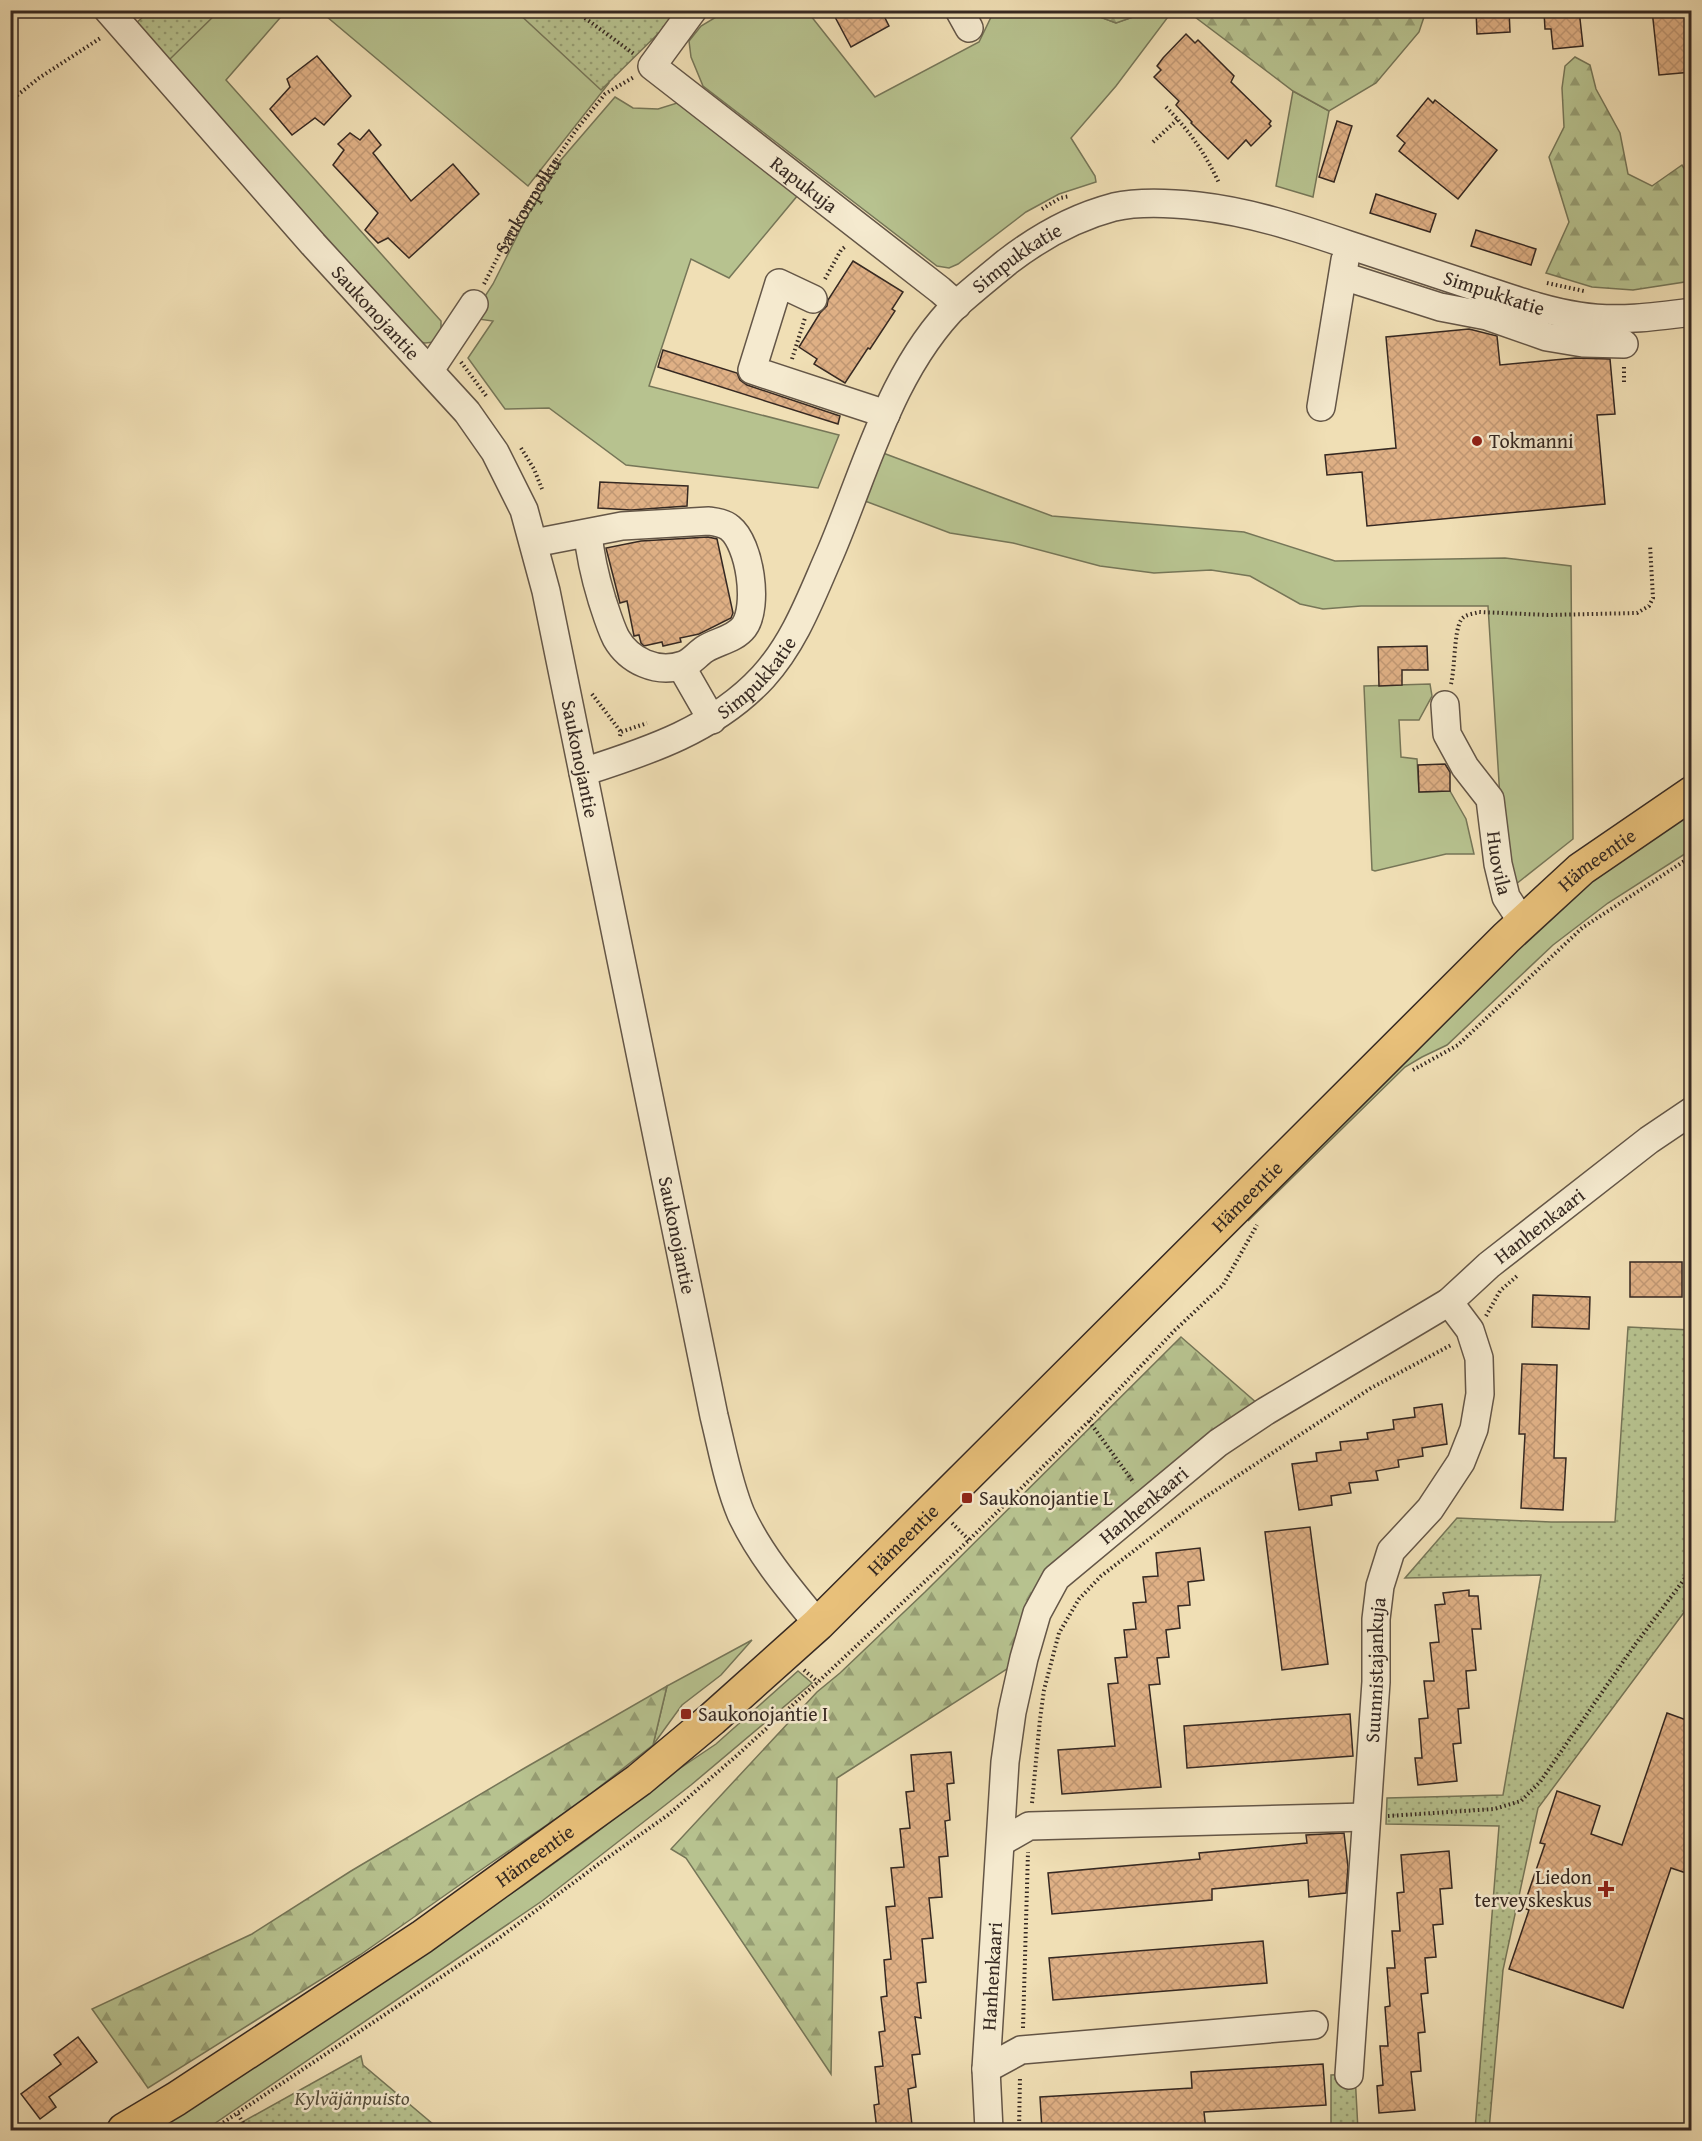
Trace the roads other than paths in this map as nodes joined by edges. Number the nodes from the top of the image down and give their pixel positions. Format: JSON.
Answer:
{"nodes":[{"id":1,"x":693,"y":10,"type":"edge"},
{"id":2,"x":122,"y":15,"type":"edge"},
{"id":3,"x":1348,"y":244,"type":"junction"},
{"id":4,"x":1343,"y":276,"type":"junction"},
{"id":5,"x":813,"y":299,"type":"dead end"},
{"id":6,"x":474,"y":303,"type":"road end"},
{"id":7,"x":957,"y":305,"type":"junction"},
{"id":8,"x":1692,"y":312,"type":"edge"},
{"id":9,"x":1624,"y":344,"type":"dead end"},
{"id":10,"x":430,"y":370,"type":"junction"},
{"id":11,"x":1321,"y":407,"type":"dead end"},
{"id":12,"x":886,"y":414,"type":"junction"},
{"id":13,"x":588,"y":533,"type":"junction"},
{"id":14,"x":534,"y":543,"type":"junction"},
{"id":15,"x":681,"y":666,"type":"junction"},
{"id":16,"x":1445,"y":705,"type":"road end"},
{"id":17,"x":712,"y":720,"type":"junction"},
{"id":18,"x":583,"y":772,"type":"junction"},
{"id":19,"x":1692,"y":793,"type":"edge"},
{"id":20,"x":1523,"y":922,"type":"junction"},
{"id":21,"x":1692,"y":1111,"type":"edge"},
{"id":22,"x":1449,"y":1302,"type":"junction"},
{"id":23,"x":818,"y":1624,"type":"junction"},
{"id":24,"x":1366,"y":1817,"type":"junction"},
{"id":25,"x":1001,"y":1842,"type":"junction"},
{"id":26,"x":1314,"y":2025,"type":"dead end"},
{"id":27,"x":986,"y":2069,"type":"junction"},
{"id":28,"x":1349,"y":2075,"type":"dead end"},
{"id":29,"x":124,"y":2130,"type":"edge"},
{"id":30,"x":989,"y":2130,"type":"edge"}],
"edges":[{"from":1,"to":7,"type":"street","name":"Rapukuja"},
{"from":2,"to":10,"type":"street","name":"Saukonojantie"},
{"from":3,"to":4,"type":"street"},
{"from":3,"to":7,"type":"street","name":"Simpukkatie"},
{"from":3,"to":8,"type":"street","name":"Simpukkatie"},
{"from":4,"to":9,"type":"street"},
{"from":4,"to":11,"type":"street"},
{"from":5,"to":12,"type":"street"},
{"from":6,"to":10,"type":"street"},
{"from":7,"to":12,"type":"street","name":"Simpukkatie"},
{"from":10,"to":14,"type":"street","name":"Saukonojantie"},
{"from":12,"to":17,"type":"street","name":"Simpukkatie"},
{"from":13,"to":14,"type":"street"},
{"from":13,"to":15,"type":"street"},
{"from":13,"to":15,"type":"street"},
{"from":14,"to":18,"type":"street","name":"Saukonojantie"},
{"from":15,"to":17,"type":"street"},
{"from":16,"to":20,"type":"street","name":"Huovila"},
{"from":17,"to":18,"type":"street","name":"Simpukkatie"},
{"from":18,"to":23,"type":"street","name":"Saukonojantie"},
{"from":19,"to":20,"type":"highway","name":"Hämeentie"},
{"from":20,"to":23,"type":"highway","name":"Hämeentie"},
{"from":21,"to":22,"type":"street","name":"Hanhenkaari"},
{"from":22,"to":24,"type":"street","name":"Suunnistajankuja"},
{"from":22,"to":25,"type":"street","name":"Hanhenkaari"},
{"from":23,"to":29,"type":"highway","name":"Hämeentie"},
{"from":24,"to":25,"type":"street"},
{"from":24,"to":28,"type":"street","name":"Suunnistajankuja"},
{"from":25,"to":27,"type":"street","name":"Hanhenkaari"},
{"from":26,"to":27,"type":"street"},
{"from":27,"to":30,"type":"street","name":"Hanhenkaari"}]}
